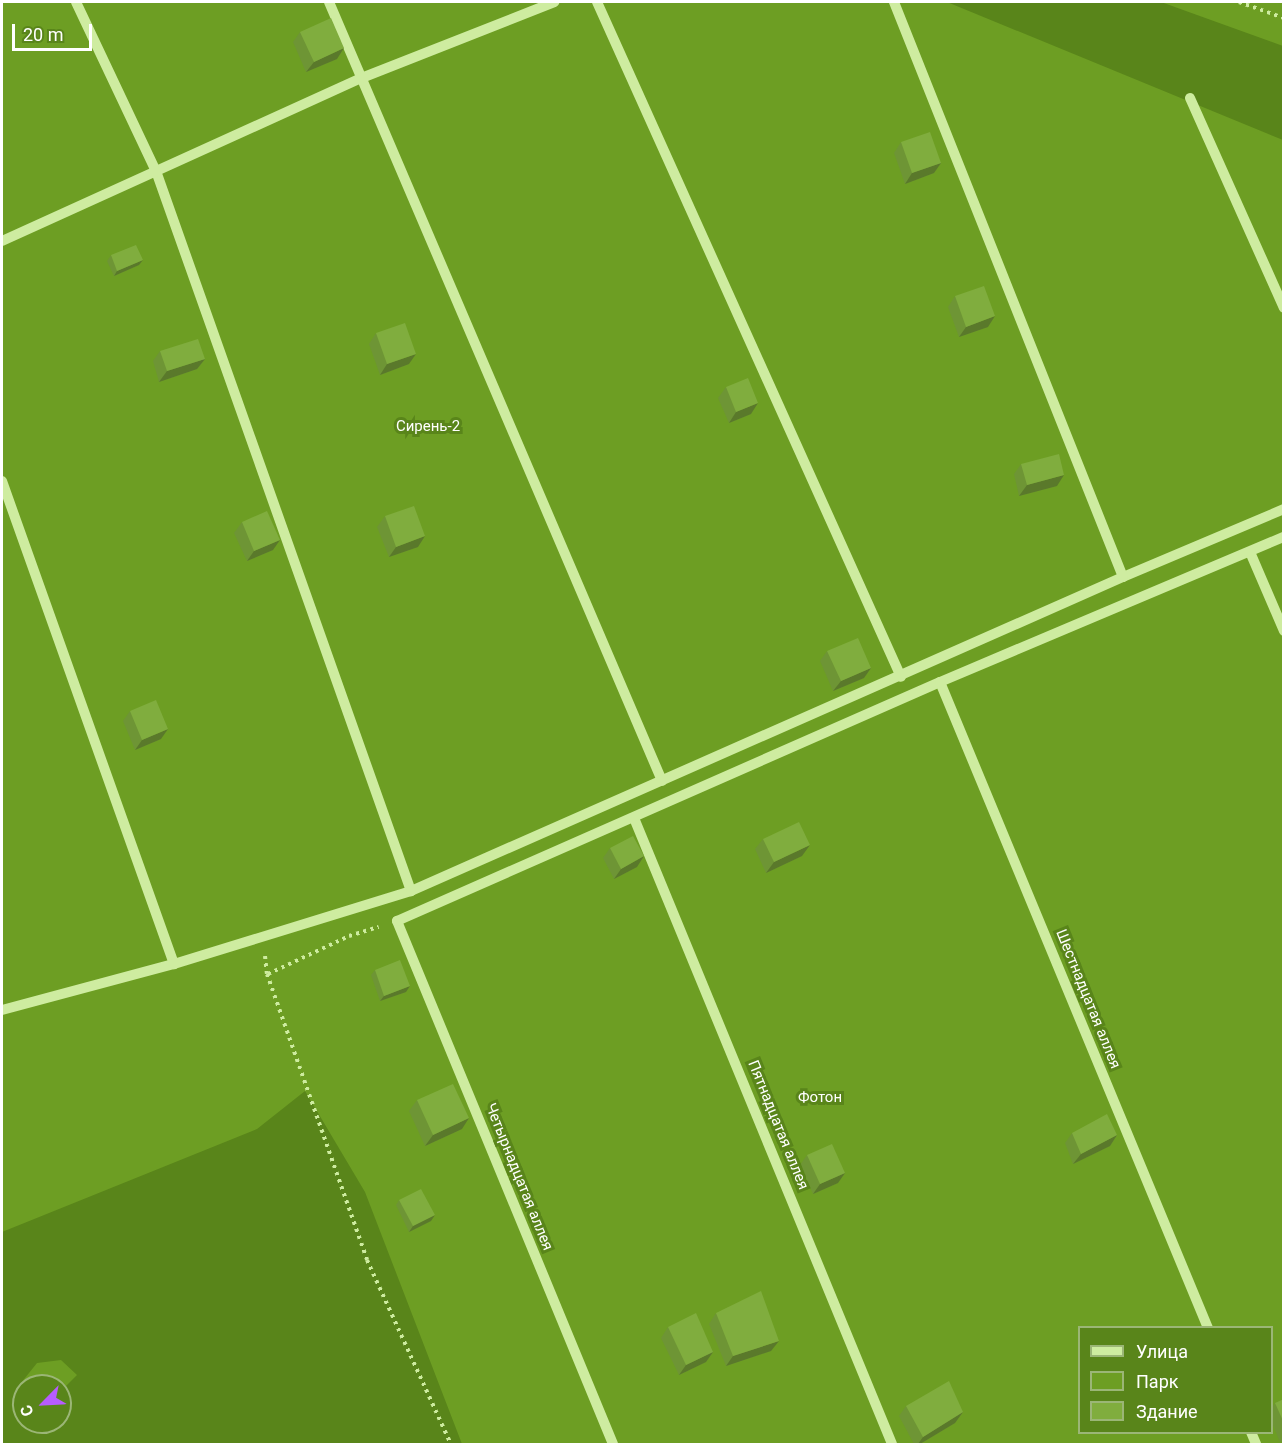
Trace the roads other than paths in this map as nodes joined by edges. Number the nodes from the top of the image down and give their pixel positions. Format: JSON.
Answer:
{"nodes":[{"id":1,"x":76,"y":2,"type":"edge"},
{"id":2,"x":328,"y":2,"type":"edge"},
{"id":3,"x":554,"y":2,"type":"edge"},
{"id":4,"x":597,"y":2,"type":"edge"},
{"id":5,"x":894,"y":2,"type":"edge"},
{"id":6,"x":359,"y":79,"type":"junction"},
{"id":7,"x":1190,"y":98,"type":"dead end"},
{"id":8,"x":156,"y":171,"type":"junction"},
{"id":9,"x":2,"y":241,"type":"edge"},
{"id":10,"x":1284,"y":308,"type":"edge"},
{"id":11,"x":2,"y":481,"type":"edge"},
{"id":12,"x":1284,"y":509,"type":"edge"},
{"id":13,"x":1284,"y":537,"type":"edge"},
{"id":14,"x":1250,"y":552,"type":"junction"},
{"id":15,"x":1123,"y":577,"type":"junction"},
{"id":16,"x":1284,"y":632,"type":"edge"},
{"id":17,"x":901,"y":677,"type":"junction"},
{"id":18,"x":940,"y":682,"type":"junction"},
{"id":19,"x":662,"y":781,"type":"junction"},
{"id":20,"x":634,"y":818,"type":"junction"},
{"id":21,"x":411,"y":891,"type":"junction"},
{"id":22,"x":174,"y":964,"type":"junction"},
{"id":23,"x":2,"y":1010,"type":"edge"},
{"id":24,"x":1207,"y":1326,"type":"edge"},
{"id":25,"x":613,"y":1444,"type":"edge"},
{"id":26,"x":892,"y":1444,"type":"edge"}],
"edges":[{"from":1,"to":8,"type":"lane"},
{"from":2,"to":6,"type":"lane"},
{"from":3,"to":6,"type":"lane"},
{"from":4,"to":17,"type":"lane"},
{"from":5,"to":15,"type":"lane"},
{"from":6,"to":8,"type":"lane"},
{"from":6,"to":19,"type":"lane"},
{"from":7,"to":10,"type":"lane"},
{"from":8,"to":9,"type":"lane"},
{"from":8,"to":21,"type":"lane"},
{"from":11,"to":22,"type":"lane"},
{"from":12,"to":15,"type":"lane"},
{"from":13,"to":14,"type":"lane"},
{"from":14,"to":16,"type":"lane"},
{"from":14,"to":18,"type":"lane"},
{"from":15,"to":17,"type":"lane"},
{"from":17,"to":19,"type":"lane"},
{"from":18,"to":20,"type":"lane"},
{"from":18,"to":24,"type":"lane","name":"Шестнадцатая аллея"},
{"from":19,"to":21,"type":"lane"},
{"from":20,"to":25,"type":"lane","name":"Четырнадцатая аллея"},
{"from":20,"to":26,"type":"lane","name":"Пятнадцатая аллея"},
{"from":21,"to":22,"type":"lane"},
{"from":22,"to":23,"type":"lane"}]}
